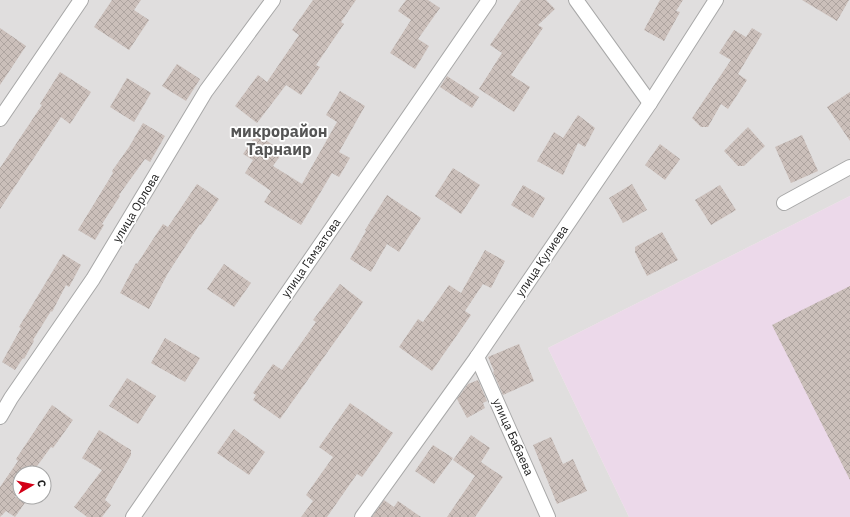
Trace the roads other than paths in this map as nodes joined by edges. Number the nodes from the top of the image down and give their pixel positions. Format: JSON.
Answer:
{"nodes":[{"id":1,"x":81,"y":0,"type":"edge"},
{"id":2,"x":273,"y":0,"type":"edge"},
{"id":3,"x":489,"y":0,"type":"edge"},
{"id":4,"x":576,"y":0,"type":"edge"},
{"id":5,"x":716,"y":0,"type":"edge"},
{"id":6,"x":650,"y":103,"type":"junction"},
{"id":7,"x":0,"y":119,"type":"edge"},
{"id":8,"x":850,"y":167,"type":"edge"},
{"id":9,"x":784,"y":203,"type":"dead end"},
{"id":10,"x":477,"y":357,"type":"junction"},
{"id":11,"x":0,"y":417,"type":"edge"},
{"id":12,"x":547,"y":516,"type":"edge"},
{"id":13,"x":133,"y":517,"type":"edge"},
{"id":14,"x":362,"y":517,"type":"edge"}],
"edges":[{"from":1,"to":7,"type":"street"},
{"from":2,"to":11,"type":"street","name":"улица Орлова"},
{"from":3,"to":13,"type":"street","name":"улица Гамзатова"},
{"from":4,"to":6,"type":"street"},
{"from":5,"to":6,"type":"street","name":"улица Кулиева"},
{"from":6,"to":10,"type":"street","name":"улица Кулиева"},
{"from":8,"to":9,"type":"street"},
{"from":10,"to":12,"type":"street","name":"улица Бабаева"},
{"from":10,"to":14,"type":"street","name":"улица Кулиева"}]}
